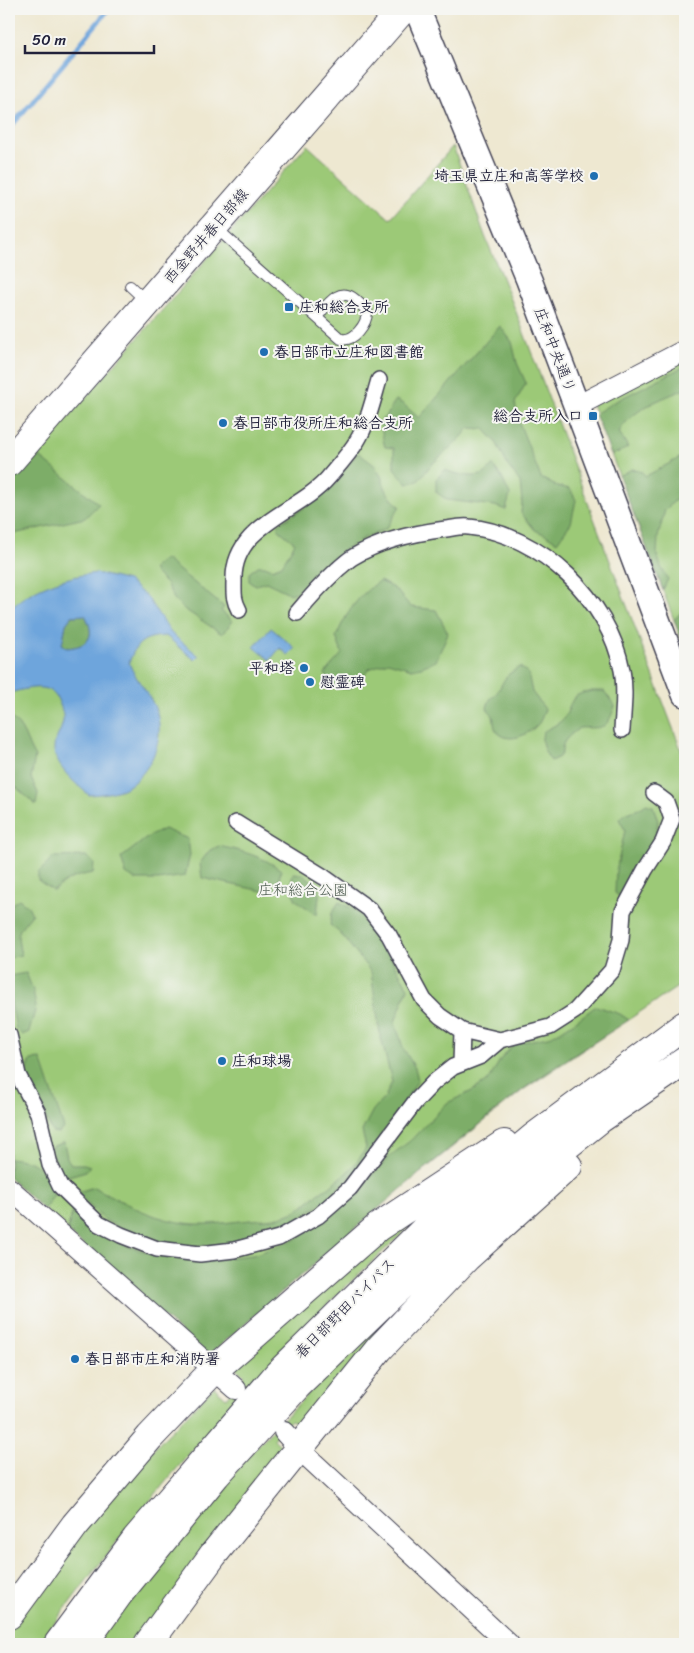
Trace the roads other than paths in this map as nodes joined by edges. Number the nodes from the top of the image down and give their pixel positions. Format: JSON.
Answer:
{"nodes":[{"id":1,"x":403,"y":9,"type":"edge"},
{"id":2,"x":417,"y":9,"type":"edge"},
{"id":3,"x":214,"y":227,"type":"junction"},
{"id":4,"x":317,"y":317,"type":"junction"},
{"id":5,"x":685,"y":350,"type":"edge"},
{"id":6,"x":379,"y":380,"type":"dead end"},
{"id":7,"x":577,"y":406,"type":"junction"},
{"id":8,"x":9,"y":462,"type":"edge"},
{"id":9,"x":239,"y":610,"type":"dead end"},
{"id":10,"x":297,"y":613,"type":"dead end"},
{"id":11,"x":685,"y":694,"type":"edge"},
{"id":12,"x":622,"y":730,"type":"dead end"},
{"id":13,"x":654,"y":794,"type":"dead end"},
{"id":14,"x":236,"y":823,"type":"dead end"},
{"id":15,"x":685,"y":1025,"type":"edge"},
{"id":16,"x":462,"y":1031,"type":"junction"},
{"id":17,"x":9,"y":1035,"type":"edge"},
{"id":18,"x":500,"y":1040,"type":"junction"},
{"id":19,"x":685,"y":1061,"type":"edge"},
{"id":20,"x":461,"y":1064,"type":"junction"},
{"id":21,"x":685,"y":1074,"type":"edge"},
{"id":22,"x":534,"y":1137,"type":"junction"},
{"id":23,"x":9,"y":1188,"type":"edge"},
{"id":24,"x":214,"y":1370,"type":"junction"},
{"id":25,"x":236,"y":1389,"type":"dead end"},
{"id":26,"x":291,"y":1440,"type":"junction"},
{"id":27,"x":9,"y":1615,"type":"edge"},
{"id":28,"x":58,"y":1644,"type":"edge"},
{"id":29,"x":83,"y":1644,"type":"edge"},
{"id":30,"x":148,"y":1644,"type":"edge"},
{"id":31,"x":509,"y":1644,"type":"edge"}],
"edges":[{"from":1,"to":3,"type":"main road","name":"西金野井春日部線"},
{"from":2,"to":7,"type":"street","name":"庄和中央通り"},
{"from":3,"to":4,"type":"lane"},
{"from":3,"to":8,"type":"main road","name":"西金野井春日部線"},
{"from":4,"to":4,"type":"lane"},
{"from":5,"to":7,"type":"street"},
{"from":6,"to":9,"type":"street"},
{"from":7,"to":11,"type":"street","name":"庄和中央通り"},
{"from":10,"to":12,"type":"street"},
{"from":13,"to":18,"type":"street"},
{"from":14,"to":16,"type":"street"},
{"from":15,"to":22,"type":"main road","name":"春日部野田バイパス"},
{"from":16,"to":18,"type":"street"},
{"from":16,"to":20,"type":"street"},
{"from":17,"to":20,"type":"street"},
{"from":18,"to":20,"type":"street"},
{"from":19,"to":29,"type":"main road","name":"春日部野田バイパス"},
{"from":21,"to":26,"type":"main road"},
{"from":22,"to":24,"type":"main road"},
{"from":22,"to":28,"type":"main road","name":"春日部野田バイパス"},
{"from":23,"to":24,"type":"street"},
{"from":24,"to":25,"type":"street"},
{"from":24,"to":27,"type":"main road"},
{"from":26,"to":30,"type":"main road"},
{"from":26,"to":31,"type":"street"}]}
